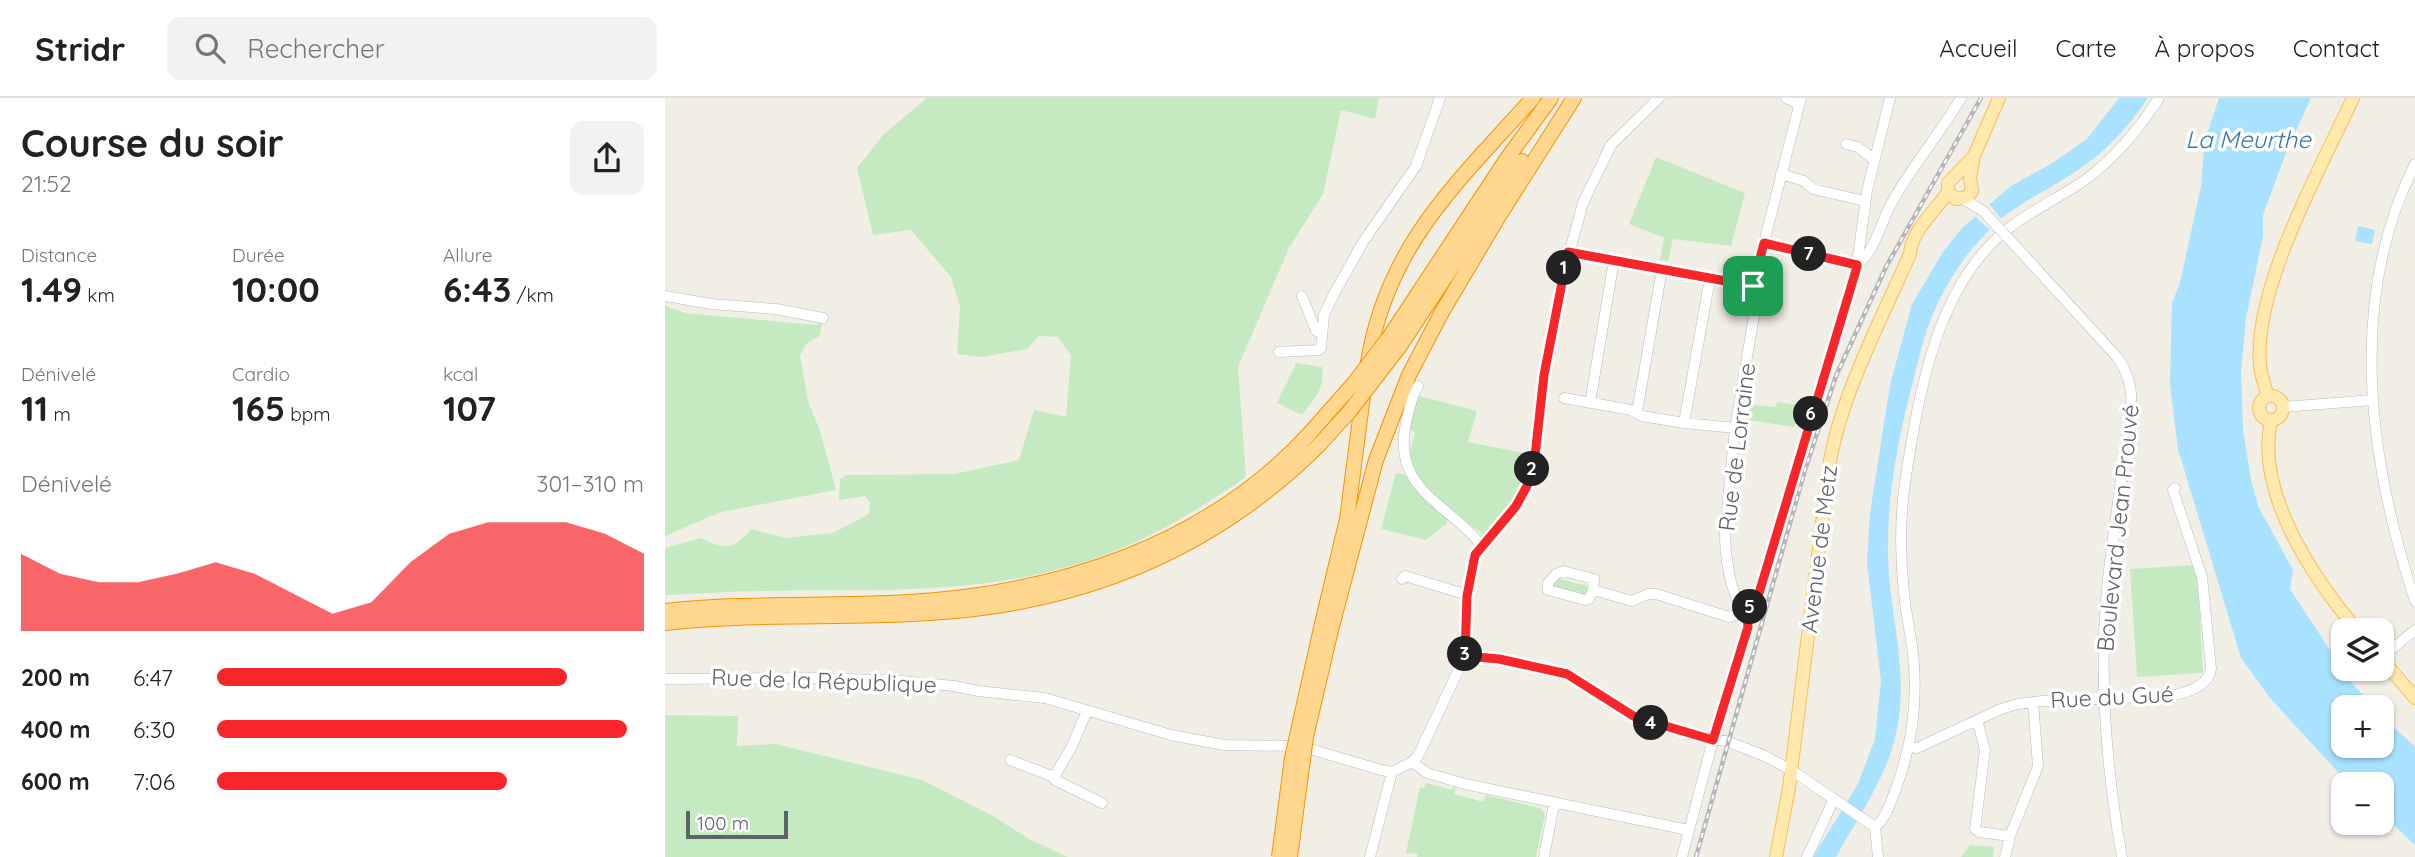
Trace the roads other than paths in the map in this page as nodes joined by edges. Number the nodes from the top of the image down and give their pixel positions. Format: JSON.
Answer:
{"nodes":[{"id":1,"x":1440,"y":98,"type":"edge"},
{"id":2,"x":1533,"y":98,"type":"edge"},
{"id":3,"x":1551,"y":98,"type":"edge"},
{"id":4,"x":1571,"y":98,"type":"edge"},
{"id":5,"x":1658,"y":98,"type":"edge"},
{"id":6,"x":1786,"y":98,"type":"edge"},
{"id":7,"x":1890,"y":98,"type":"edge"},
{"id":8,"x":1961,"y":98,"type":"edge"},
{"id":9,"x":1999,"y":98,"type":"edge"},
{"id":10,"x":2159,"y":98,"type":"edge"},
{"id":11,"x":2353,"y":98,"type":"edge"},
{"id":12,"x":1800,"y":101,"type":"edge"},
{"id":13,"x":1846,"y":144,"type":"dead end"},
{"id":14,"x":1873,"y":159,"type":"junction"},
{"id":15,"x":2415,"y":164,"type":"edge"},
{"id":16,"x":1781,"y":174,"type":"junction"},
{"id":17,"x":1961,"y":189,"type":"junction"},
{"id":18,"x":1865,"y":201,"type":"junction"},
{"id":19,"x":1764,"y":243,"type":"junction"},
{"id":20,"x":1568,"y":252,"type":"junction"},
{"id":21,"x":1614,"y":260,"type":"junction"},
{"id":22,"x":1857,"y":265,"type":"junction"},
{"id":23,"x":1662,"y":269,"type":"junction"},
{"id":24,"x":1710,"y":278,"type":"junction"},
{"id":25,"x":1753,"y":286,"type":"junction"},
{"id":26,"x":665,"y":296,"type":"edge"},
{"id":27,"x":1302,"y":296,"type":"dead end"},
{"id":28,"x":823,"y":318,"type":"dead end"},
{"id":29,"x":1322,"y":333,"type":"junction"},
{"id":30,"x":1395,"y":341,"type":"junction"},
{"id":31,"x":1279,"y":352,"type":"dead end"},
{"id":32,"x":1418,"y":386,"type":"dead end"},
{"id":33,"x":2269,"y":396,"type":"junction"},
{"id":34,"x":1564,"y":398,"type":"dead end"},
{"id":35,"x":2373,"y":400,"type":"junction"},
{"id":36,"x":1590,"y":403,"type":"junction"},
{"id":37,"x":2284,"y":407,"type":"junction"},
{"id":38,"x":1637,"y":412,"type":"junction"},
{"id":39,"x":2271,"y":421,"type":"junction"},
{"id":40,"x":1684,"y":424,"type":"junction"},
{"id":41,"x":1735,"y":428,"type":"junction"},
{"id":42,"x":1315,"y":438,"type":"junction"},
{"id":43,"x":2175,"y":488,"type":"dead end"},
{"id":44,"x":1482,"y":547,"type":"junction"},
{"id":45,"x":1402,"y":579,"type":"dead end"},
{"id":46,"x":1593,"y":590,"type":"junction"},
{"id":47,"x":1468,"y":595,"type":"junction"},
{"id":48,"x":2415,"y":601,"type":"edge"},
{"id":49,"x":665,"y":611,"type":"edge"},
{"id":50,"x":1745,"y":611,"type":"junction"},
{"id":51,"x":2347,"y":618,"type":"edge"},
{"id":52,"x":665,"y":623,"type":"edge"},
{"id":53,"x":1326,"y":629,"type":"junction"},
{"id":54,"x":2415,"y":630,"type":"edge"},
{"id":55,"x":2394,"y":648,"type":"edge"},
{"id":56,"x":1465,"y":656,"type":"junction"},
{"id":57,"x":2394,"y":673,"type":"edge"},
{"id":58,"x":665,"y":679,"type":"edge"},
{"id":59,"x":2105,"y":698,"type":"junction"},
{"id":60,"x":2415,"y":698,"type":"edge"},
{"id":61,"x":2033,"y":702,"type":"junction"},
{"id":62,"x":1087,"y":711,"type":"junction"},
{"id":63,"x":1977,"y":720,"type":"junction"},
{"id":64,"x":1713,"y":740,"type":"junction"},
{"id":65,"x":1909,"y":747,"type":"junction"},
{"id":66,"x":1010,"y":760,"type":"dead end"},
{"id":67,"x":1412,"y":762,"type":"junction"},
{"id":68,"x":1791,"y":770,"type":"junction"},
{"id":69,"x":1392,"y":772,"type":"junction"},
{"id":70,"x":1054,"y":777,"type":"junction"},
{"id":71,"x":1837,"y":801,"type":"junction"},
{"id":72,"x":1102,"y":803,"type":"dead end"},
{"id":73,"x":1554,"y":804,"type":"junction"},
{"id":74,"x":1875,"y":827,"type":"junction"},
{"id":75,"x":1688,"y":830,"type":"junction"},
{"id":76,"x":2010,"y":836,"type":"junction"},
{"id":77,"x":1279,"y":857,"type":"edge"},
{"id":78,"x":1290,"y":857,"type":"edge"},
{"id":79,"x":1370,"y":857,"type":"edge"},
{"id":80,"x":1546,"y":857,"type":"edge"},
{"id":81,"x":1682,"y":857,"type":"edge"},
{"id":82,"x":1776,"y":857,"type":"edge"},
{"id":83,"x":1807,"y":857,"type":"edge"},
{"id":84,"x":1878,"y":857,"type":"edge"},
{"id":85,"x":2005,"y":857,"type":"edge"},
{"id":86,"x":2122,"y":857,"type":"edge"}],
"edges":[{"from":1,"to":29,"type":"street"},
{"from":2,"to":53,"type":"highway"},
{"from":3,"to":30,"type":"highway"},
{"from":4,"to":30,"type":"highway"},
{"from":4,"to":53,"type":"highway"},
{"from":5,"to":20,"type":"street"},
{"from":6,"to":12,"type":"street"},
{"from":7,"to":14,"type":"street"},
{"from":8,"to":22,"type":"street"},
{"from":9,"to":17,"type":"main road","name":"Avenue de Metz"},
{"from":10,"to":65,"type":"street"},
{"from":11,"to":33,"type":"main road"},
{"from":12,"to":16,"type":"street","name":"Rue de Lorraine"},
{"from":13,"to":14,"type":"street"},
{"from":14,"to":18,"type":"street"},
{"from":15,"to":35,"type":"street"},
{"from":16,"to":18,"type":"street"},
{"from":16,"to":19,"type":"street","name":"Rue de Lorraine"},
{"from":17,"to":59,"type":"street","name":"Boulevard Jean Prouvé","bridge":true},
{"from":17,"to":68,"type":"main road","name":"Avenue de Metz"},
{"from":18,"to":22,"type":"street"},
{"from":19,"to":22,"type":"street"},
{"from":19,"to":25,"type":"street","name":"Rue de Lorraine"},
{"from":20,"to":21,"type":"street"},
{"from":20,"to":44,"type":"street"},
{"from":21,"to":23,"type":"street"},
{"from":21,"to":36,"type":"street"},
{"from":22,"to":50,"type":"street"},
{"from":23,"to":24,"type":"street"},
{"from":23,"to":38,"type":"street"},
{"from":24,"to":25,"type":"street"},
{"from":24,"to":40,"type":"street"},
{"from":25,"to":41,"type":"street","name":"Rue de Lorraine"},
{"from":26,"to":28,"type":"street"},
{"from":27,"to":29,"type":"street"},
{"from":29,"to":31,"type":"street"},
{"from":30,"to":42,"type":"highway","bridge":true},
{"from":32,"to":44,"type":"street"},
{"from":33,"to":37,"type":"main road"},
{"from":33,"to":39,"type":"main road"},
{"from":34,"to":36,"type":"street"},
{"from":35,"to":37,"type":"street"},
{"from":35,"to":48,"type":"street"},
{"from":36,"to":38,"type":"street"},
{"from":37,"to":39,"type":"main road"},
{"from":38,"to":40,"type":"street"},
{"from":39,"to":51,"type":"main road"},
{"from":40,"to":41,"type":"street"},
{"from":41,"to":50,"type":"street","name":"Rue de Lorraine"},
{"from":42,"to":49,"type":"highway"},
{"from":42,"to":52,"type":"highway"},
{"from":43,"to":59,"type":"street","name":"Rue du Gué"},
{"from":44,"to":47,"type":"street"},
{"from":45,"to":47,"type":"street"},
{"from":46,"to":46,"type":"street"},
{"from":46,"to":50,"type":"street"},
{"from":47,"to":56,"type":"street"},
{"from":50,"to":64,"type":"street"},
{"from":53,"to":77,"type":"highway","bridge":true},
{"from":53,"to":78,"type":"highway","bridge":true},
{"from":54,"to":55,"type":"street"},
{"from":56,"to":64,"type":"street"},
{"from":56,"to":67,"type":"street"},
{"from":57,"to":60,"type":"main road"},
{"from":58,"to":62,"type":"street","name":"Rue de la République"},
{"from":59,"to":61,"type":"street","name":"Rue du Gué"},
{"from":59,"to":86,"type":"street","name":"Boulevard Jean Prouvé"},
{"from":61,"to":63,"type":"street","name":"Rue du Gué"},
{"from":61,"to":76,"type":"street"},
{"from":62,"to":69,"type":"street","name":"Rue de la République"},
{"from":62,"to":70,"type":"street"},
{"from":63,"to":65,"type":"street","name":"Rue du Gué"},
{"from":63,"to":76,"type":"street"},
{"from":64,"to":68,"type":"street"},
{"from":64,"to":75,"type":"street"},
{"from":65,"to":74,"type":"street"},
{"from":66,"to":70,"type":"street"},
{"from":67,"to":69,"type":"street"},
{"from":67,"to":73,"type":"street"},
{"from":68,"to":71,"type":"street"},
{"from":68,"to":82,"type":"main road","name":"Avenue de Metz"},
{"from":69,"to":79,"type":"street"},
{"from":70,"to":72,"type":"street"},
{"from":71,"to":74,"type":"street"},
{"from":71,"to":83,"type":"street"},
{"from":73,"to":75,"type":"street"},
{"from":73,"to":80,"type":"street"},
{"from":74,"to":84,"type":"street"},
{"from":75,"to":81,"type":"street"},
{"from":76,"to":85,"type":"street"}]}
